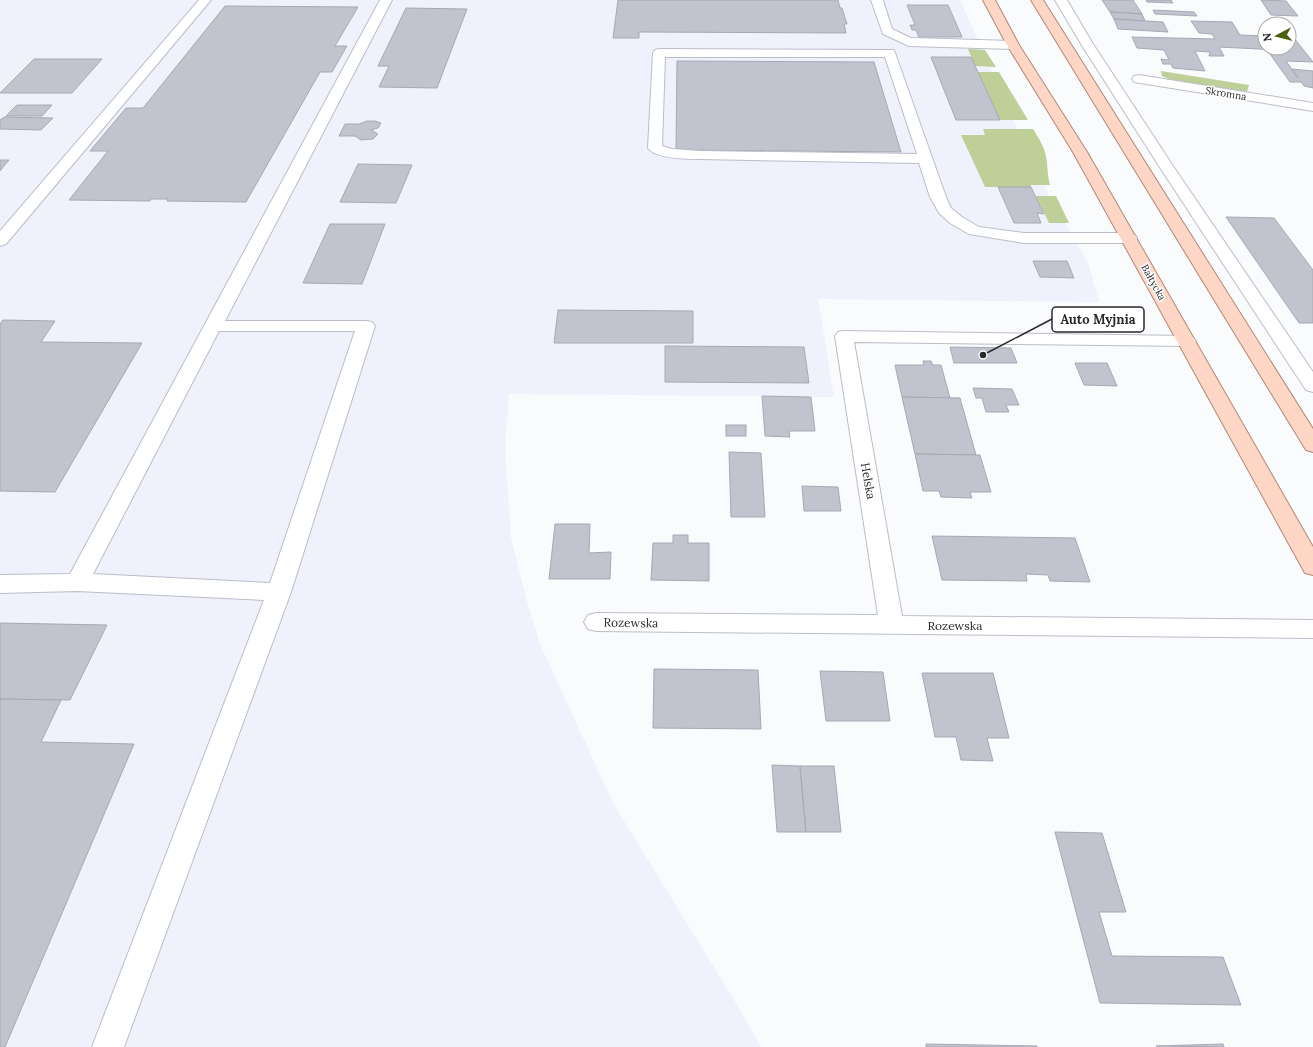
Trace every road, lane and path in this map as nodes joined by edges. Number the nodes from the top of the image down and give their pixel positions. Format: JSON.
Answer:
{"nodes":[{"id":1,"x":205,"y":0,"type":"edge"},
{"id":2,"x":386,"y":0,"type":"edge"},
{"id":3,"x":877,"y":0,"type":"edge"},
{"id":4,"x":989,"y":0,"type":"edge"},
{"id":5,"x":1061,"y":0,"type":"edge"},
{"id":6,"x":1036,"y":2,"type":"edge"},
{"id":7,"x":1013,"y":45,"type":"junction"},
{"id":8,"x":1139,"y":79,"type":"dead end"},
{"id":9,"x":1313,"y":106,"type":"edge"},
{"id":10,"x":926,"y":159,"type":"junction"},
{"id":11,"x":1129,"y":238,"type":"junction"},
{"id":12,"x":0,"y":241,"type":"edge"},
{"id":13,"x":213,"y":326,"type":"junction"},
{"id":14,"x":1187,"y":341,"type":"junction"},
{"id":15,"x":1313,"y":386,"type":"edge"},
{"id":16,"x":1313,"y":444,"type":"edge"},
{"id":17,"x":1313,"y":567,"type":"edge"},
{"id":18,"x":77,"y":582,"type":"junction"},
{"id":19,"x":0,"y":584,"type":"edge"},
{"id":20,"x":279,"y":592,"type":"junction"},
{"id":21,"x":596,"y":622,"type":"dead end"},
{"id":22,"x":892,"y":626,"type":"junction"},
{"id":23,"x":1313,"y":630,"type":"edge"},
{"id":24,"x":108,"y":1047,"type":"edge"}],
"edges":[{"from":1,"to":12,"type":"street"},
{"from":2,"to":13,"type":"street"},
{"from":3,"to":7,"type":"street"},
{"from":4,"to":7,"type":"main road","name":"Bałtycka"},
{"from":5,"to":15,"type":"street"},
{"from":6,"to":16,"type":"main road"},
{"from":7,"to":11,"type":"main road","name":"Bałtycka"},
{"from":8,"to":9,"type":"street","name":"Skromna"},
{"from":10,"to":10,"type":"street"},
{"from":10,"to":11,"type":"street"},
{"from":11,"to":14,"type":"main road","name":"Bałtycka"},
{"from":13,"to":18,"type":"street"},
{"from":13,"to":20,"type":"street"},
{"from":14,"to":17,"type":"main road","name":"Bałtycka"},
{"from":14,"to":22,"type":"street","name":"Helska"},
{"from":18,"to":19,"type":"street"},
{"from":18,"to":20,"type":"street"},
{"from":20,"to":24,"type":"street"},
{"from":21,"to":22,"type":"street","name":"Rozewska"},
{"from":22,"to":23,"type":"street","name":"Rozewska"}]}
